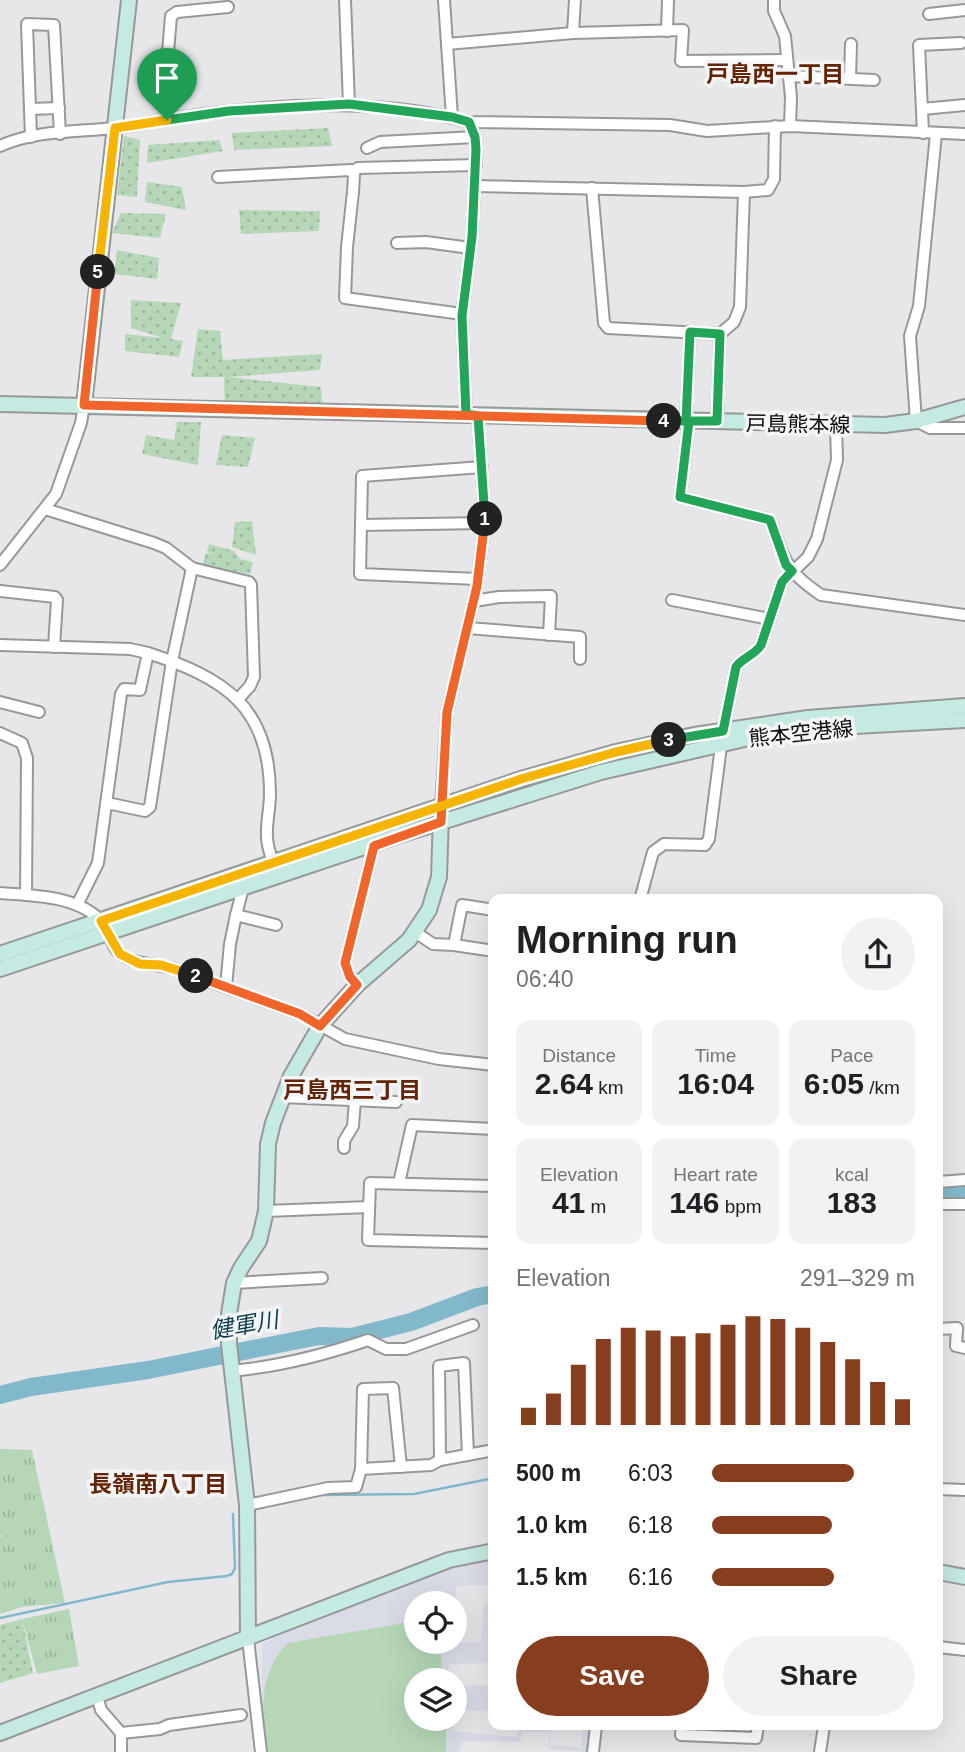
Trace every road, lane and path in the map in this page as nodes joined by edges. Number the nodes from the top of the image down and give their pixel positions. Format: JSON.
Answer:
{"nodes":[{"id":1,"x":129,"y":0,"type":"edge"},
{"id":2,"x":345,"y":0,"type":"edge"},
{"id":3,"x":444,"y":0,"type":"edge"},
{"id":4,"x":575,"y":0,"type":"edge"},
{"id":5,"x":668,"y":0,"type":"edge"},
{"id":6,"x":774,"y":0,"type":"edge"},
{"id":7,"x":186,"y":6,"type":"edge"},
{"id":8,"x":228,"y":7,"type":"dead end"},
{"id":9,"x":957,"y":7,"type":"edge"},
{"id":10,"x":929,"y":14,"type":"dead end"},
{"id":11,"x":667,"y":30,"type":"junction"},
{"id":12,"x":573,"y":33,"type":"junction"},
{"id":13,"x":961,"y":43,"type":"dead end"},
{"id":14,"x":447,"y":44,"type":"junction"},
{"id":15,"x":851,"y":44,"type":"dead end"},
{"id":16,"x":787,"y":60,"type":"junction"},
{"id":17,"x":789,"y":76,"type":"junction"},
{"id":18,"x":850,"y":78,"type":"junction"},
{"id":19,"x":874,"y":80,"type":"dead end"},
{"id":20,"x":349,"y":104,"type":"junction"},
{"id":21,"x":965,"y":105,"type":"edge"},
{"id":22,"x":59,"y":108,"type":"junction"},
{"id":23,"x":30,"y":109,"type":"junction"},
{"id":24,"x":922,"y":109,"type":"junction"},
{"id":25,"x":452,"y":117,"type":"junction"},
{"id":26,"x":167,"y":120,"type":"junction"},
{"id":27,"x":469,"y":122,"type":"junction"},
{"id":28,"x":775,"y":126,"type":"junction"},
{"id":29,"x":790,"y":126,"type":"junction"},
{"id":30,"x":115,"y":128,"type":"junction"},
{"id":31,"x":923,"y":133,"type":"junction"},
{"id":32,"x":60,"y":134,"type":"junction"},
{"id":33,"x":936,"y":134,"type":"junction"},
{"id":34,"x":965,"y":134,"type":"edge"},
{"id":35,"x":30,"y":137,"type":"junction"},
{"id":36,"x":475,"y":137,"type":"junction"},
{"id":37,"x":0,"y":146,"type":"edge"},
{"id":38,"x":367,"y":148,"type":"dead end"},
{"id":39,"x":476,"y":166,"type":"junction"},
{"id":40,"x":352,"y":172,"type":"junction"},
{"id":41,"x":218,"y":177,"type":"dead end"},
{"id":42,"x":475,"y":186,"type":"junction"},
{"id":43,"x":592,"y":188,"type":"junction"},
{"id":44,"x":744,"y":192,"type":"junction"},
{"id":45,"x":397,"y":243,"type":"dead end"},
{"id":46,"x":470,"y":248,"type":"junction"},
{"id":47,"x":462,"y":314,"type":"junction"},
{"id":48,"x":690,"y":332,"type":"junction"},
{"id":49,"x":720,"y":334,"type":"junction"},
{"id":50,"x":0,"y":404,"type":"edge"},
{"id":51,"x":84,"y":405,"type":"junction"},
{"id":52,"x":965,"y":407,"type":"edge"},
{"id":53,"x":472,"y":415,"type":"junction"},
{"id":54,"x":687,"y":421,"type":"junction"},
{"id":55,"x":717,"y":421,"type":"junction"},
{"id":56,"x":916,"y":421,"type":"junction"},
{"id":57,"x":836,"y":425,"type":"junction"},
{"id":58,"x":965,"y":428,"type":"edge"},
{"id":59,"x":482,"y":467,"type":"junction"},
{"id":60,"x":45,"y":509,"type":"junction"},
{"id":61,"x":485,"y":523,"type":"junction"},
{"id":62,"x":361,"y":525,"type":"junction"},
{"id":63,"x":0,"y":565,"type":"edge"},
{"id":64,"x":192,"y":568,"type":"junction"},
{"id":65,"x":792,"y":571,"type":"junction"},
{"id":66,"x":478,"y":579,"type":"junction"},
{"id":67,"x":0,"y":591,"type":"edge"},
{"id":68,"x":672,"y":600,"type":"dead end"},
{"id":69,"x":474,"y":601,"type":"junction"},
{"id":70,"x":965,"y":615,"type":"edge"},
{"id":71,"x":770,"y":619,"type":"junction"},
{"id":72,"x":468,"y":628,"type":"junction"},
{"id":73,"x":549,"y":635,"type":"junction"},
{"id":74,"x":0,"y":645,"type":"edge"},
{"id":75,"x":54,"y":647,"type":"junction"},
{"id":76,"x":148,"y":653,"type":"junction"},
{"id":77,"x":580,"y":659,"type":"dead end"},
{"id":78,"x":172,"y":661,"type":"junction"},
{"id":79,"x":238,"y":699,"type":"junction"},
{"id":80,"x":0,"y":702,"type":"edge"},
{"id":81,"x":965,"y":706,"type":"edge"},
{"id":82,"x":39,"y":712,"type":"dead end"},
{"id":83,"x":965,"y":720,"type":"edge"},
{"id":84,"x":0,"y":733,"type":"edge"},
{"id":85,"x":722,"y":737,"type":"junction"},
{"id":86,"x":107,"y":803,"type":"junction"},
{"id":87,"x":441,"y":806,"type":"junction"},
{"id":88,"x":441,"y":822,"type":"junction"},
{"id":89,"x":374,"y":846,"type":"junction"},
{"id":90,"x":273,"y":864,"type":"junction"},
{"id":91,"x":243,"y":888,"type":"junction"},
{"id":92,"x":0,"y":892,"type":"edge"},
{"id":93,"x":642,"y":894,"type":"edge"},
{"id":94,"x":26,"y":895,"type":"junction"},
{"id":95,"x":77,"y":905,"type":"junction"},
{"id":96,"x":488,"y":909,"type":"edge"},
{"id":97,"x":236,"y":915,"type":"junction"},
{"id":98,"x":276,"y":925,"type":"dead end"},
{"id":99,"x":105,"y":927,"type":"junction"},
{"id":100,"x":415,"y":932,"type":"junction"},
{"id":101,"x":454,"y":945,"type":"junction"},
{"id":102,"x":488,"y":950,"type":"edge"},
{"id":103,"x":0,"y":954,"type":"edge"},
{"id":104,"x":0,"y":969,"type":"edge"},
{"id":105,"x":357,"y":985,"type":"junction"},
{"id":106,"x":226,"y":987,"type":"junction"},
{"id":107,"x":320,"y":1026,"type":"junction"},
{"id":108,"x":488,"y":1064,"type":"edge"},
{"id":109,"x":282,"y":1097,"type":"junction"},
{"id":110,"x":355,"y":1100,"type":"junction"},
{"id":111,"x":396,"y":1102,"type":"dead end"},
{"id":112,"x":488,"y":1129,"type":"edge"},
{"id":113,"x":344,"y":1148,"type":"dead end"},
{"id":114,"x":965,"y":1181,"type":"edge"},
{"id":115,"x":943,"y":1182,"type":"edge"},
{"id":116,"x":399,"y":1183,"type":"junction"},
{"id":117,"x":488,"y":1185,"type":"edge"},
{"id":118,"x":965,"y":1204,"type":"edge"},
{"id":119,"x":943,"y":1205,"type":"edge"},
{"id":120,"x":369,"y":1207,"type":"junction"},
{"id":121,"x":266,"y":1211,"type":"junction"},
{"id":122,"x":488,"y":1243,"type":"edge"},
{"id":123,"x":322,"y":1278,"type":"dead end"},
{"id":124,"x":234,"y":1283,"type":"junction"},
{"id":125,"x":473,"y":1325,"type":"dead end"},
{"id":126,"x":943,"y":1329,"type":"edge"},
{"id":127,"x":965,"y":1348,"type":"edge"},
{"id":128,"x":230,"y":1370,"type":"junction"},
{"id":129,"x":488,"y":1451,"type":"edge"},
{"id":130,"x":468,"y":1455,"type":"junction"},
{"id":131,"x":440,"y":1460,"type":"junction"},
{"id":132,"x":401,"y":1467,"type":"junction"},
{"id":133,"x":361,"y":1469,"type":"junction"},
{"id":134,"x":943,"y":1489,"type":"edge"},
{"id":135,"x":965,"y":1490,"type":"edge"},
{"id":136,"x":247,"y":1504,"type":"junction"},
{"id":137,"x":488,"y":1552,"type":"edge"},
{"id":138,"x":943,"y":1573,"type":"edge"},
{"id":139,"x":965,"y":1577,"type":"edge"},
{"id":140,"x":248,"y":1639,"type":"junction"},
{"id":141,"x":943,"y":1648,"type":"edge"},
{"id":142,"x":965,"y":1650,"type":"edge"},
{"id":143,"x":97,"y":1696,"type":"junction"},
{"id":144,"x":241,"y":1715,"type":"dead end"},
{"id":145,"x":596,"y":1730,"type":"edge"},
{"id":146,"x":682,"y":1730,"type":"edge"},
{"id":147,"x":757,"y":1730,"type":"edge"},
{"id":148,"x":823,"y":1730,"type":"edge"},
{"id":149,"x":0,"y":1733,"type":"edge"},
{"id":150,"x":121,"y":1733,"type":"junction"},
{"id":151,"x":121,"y":1752,"type":"edge"},
{"id":152,"x":261,"y":1752,"type":"edge"},
{"id":153,"x":593,"y":1752,"type":"edge"},
{"id":154,"x":820,"y":1752,"type":"edge"}],
"edges":[{"from":1,"to":30,"type":"main road"},
{"from":2,"to":20,"type":"street"},
{"from":3,"to":14,"type":"street"},
{"from":4,"to":12,"type":"street"},
{"from":5,"to":11,"type":"street"},
{"from":6,"to":16,"type":"street"},
{"from":7,"to":8,"type":"street"},
{"from":7,"to":26,"type":"street"},
{"from":9,"to":10,"type":"street"},
{"from":11,"to":12,"type":"street"},
{"from":11,"to":16,"type":"street"},
{"from":12,"to":14,"type":"street"},
{"from":13,"to":24,"type":"street"},
{"from":14,"to":25,"type":"street"},
{"from":15,"to":18,"type":"street"},
{"from":16,"to":17,"type":"street"},
{"from":17,"to":18,"type":"street"},
{"from":17,"to":29,"type":"street"},
{"from":18,"to":19,"type":"street"},
{"from":20,"to":25,"type":"street"},
{"from":20,"to":26,"type":"street"},
{"from":21,"to":24,"type":"street"},
{"from":22,"to":23,"type":"street"},
{"from":22,"to":23,"type":"street"},
{"from":22,"to":32,"type":"street"},
{"from":23,"to":35,"type":"street"},
{"from":24,"to":31,"type":"street"},
{"from":25,"to":27,"type":"street"},
{"from":26,"to":30,"type":"street"},
{"from":27,"to":28,"type":"street"},
{"from":27,"to":36,"type":"street"},
{"from":28,"to":29,"type":"street"},
{"from":28,"to":44,"type":"street"},
{"from":29,"to":31,"type":"street"},
{"from":30,"to":32,"type":"street"},
{"from":30,"to":51,"type":"main road"},
{"from":31,"to":33,"type":"street"},
{"from":32,"to":35,"type":"street"},
{"from":33,"to":34,"type":"street"},
{"from":33,"to":56,"type":"street"},
{"from":35,"to":37,"type":"street"},
{"from":36,"to":38,"type":"street"},
{"from":36,"to":39,"type":"street"},
{"from":39,"to":40,"type":"street"},
{"from":39,"to":42,"type":"street"},
{"from":40,"to":41,"type":"street"},
{"from":40,"to":47,"type":"street"},
{"from":42,"to":43,"type":"street"},
{"from":42,"to":46,"type":"street"},
{"from":43,"to":44,"type":"street"},
{"from":43,"to":48,"type":"street"},
{"from":44,"to":49,"type":"street"},
{"from":45,"to":46,"type":"street"},
{"from":46,"to":47,"type":"street"},
{"from":47,"to":53,"type":"street"},
{"from":48,"to":49,"type":"street"},
{"from":48,"to":54,"type":"street"},
{"from":49,"to":55,"type":"street"},
{"from":50,"to":51,"type":"main road","name":"戸島熊本線"},
{"from":51,"to":53,"type":"main road","name":"戸島熊本線"},
{"from":51,"to":60,"type":"street"},
{"from":52,"to":56,"type":"main road","name":"戸島熊本線"},
{"from":53,"to":54,"type":"main road","name":"戸島熊本線"},
{"from":53,"to":59,"type":"street"},
{"from":54,"to":55,"type":"main road","name":"戸島熊本線"},
{"from":54,"to":65,"type":"street"},
{"from":55,"to":57,"type":"main road","name":"戸島熊本線"},
{"from":56,"to":57,"type":"main road","name":"戸島熊本線"},
{"from":56,"to":58,"type":"street"},
{"from":57,"to":65,"type":"street"},
{"from":59,"to":61,"type":"street"},
{"from":59,"to":62,"type":"street"},
{"from":60,"to":63,"type":"street"},
{"from":60,"to":64,"type":"street"},
{"from":61,"to":62,"type":"street"},
{"from":61,"to":66,"type":"street"},
{"from":62,"to":66,"type":"street"},
{"from":64,"to":78,"type":"street"},
{"from":64,"to":79,"type":"street"},
{"from":65,"to":70,"type":"street"},
{"from":65,"to":71,"type":"street"},
{"from":66,"to":69,"type":"street"},
{"from":67,"to":75,"type":"street"},
{"from":68,"to":71,"type":"street"},
{"from":69,"to":72,"type":"street"},
{"from":69,"to":73,"type":"street"},
{"from":71,"to":85,"type":"street"},
{"from":72,"to":73,"type":"street"},
{"from":72,"to":87,"type":"street"},
{"from":73,"to":77,"type":"street"},
{"from":74,"to":75,"type":"street"},
{"from":75,"to":76,"type":"street"},
{"from":76,"to":78,"type":"street"},
{"from":76,"to":86,"type":"street"},
{"from":78,"to":79,"type":"street"},
{"from":78,"to":86,"type":"street"},
{"from":79,"to":90,"type":"street"},
{"from":80,"to":82,"type":"street"},
{"from":81,"to":85,"type":"main road","name":"熊本空港線"},
{"from":83,"to":85,"type":"main road","name":"熊本空港線"},
{"from":84,"to":94,"type":"street"},
{"from":85,"to":87,"type":"main road","name":"熊本空港線"},
{"from":85,"to":88,"type":"main road","name":"熊本空港線"},
{"from":85,"to":93,"type":"street"},
{"from":86,"to":95,"type":"street"},
{"from":87,"to":88,"type":"main road"},
{"from":87,"to":90,"type":"main road","name":"熊本空港線"},
{"from":88,"to":89,"type":"main road","name":"熊本空港線"},
{"from":88,"to":100,"type":"main road"},
{"from":89,"to":91,"type":"main road","name":"熊本空港線"},
{"from":89,"to":105,"type":"street"},
{"from":90,"to":99,"type":"main road","name":"熊本空港線"},
{"from":91,"to":97,"type":"street"},
{"from":91,"to":99,"type":"main road","name":"熊本空港線"},
{"from":92,"to":94,"type":"street"},
{"from":94,"to":95,"type":"street"},
{"from":95,"to":99,"type":"street"},
{"from":96,"to":101,"type":"street"},
{"from":97,"to":98,"type":"street"},
{"from":97,"to":106,"type":"street"},
{"from":99,"to":103,"type":"main road","name":"熊本空港線"},
{"from":99,"to":104,"type":"main road","name":"熊本空港線"},
{"from":99,"to":106,"type":"street"},
{"from":100,"to":101,"type":"street"},
{"from":100,"to":105,"type":"main road"},
{"from":101,"to":102,"type":"street"},
{"from":105,"to":107,"type":"main road"},
{"from":106,"to":107,"type":"street"},
{"from":107,"to":108,"type":"street"},
{"from":107,"to":109,"type":"main road"},
{"from":109,"to":110,"type":"street"},
{"from":109,"to":121,"type":"main road"},
{"from":110,"to":111,"type":"street"},
{"from":110,"to":113,"type":"street"},
{"from":112,"to":116,"type":"street"},
{"from":114,"to":115,"type":"street"},
{"from":116,"to":117,"type":"street"},
{"from":116,"to":120,"type":"street"},
{"from":118,"to":119,"type":"street"},
{"from":120,"to":121,"type":"street"},
{"from":120,"to":122,"type":"street"},
{"from":121,"to":124,"type":"main road"},
{"from":123,"to":124,"type":"street"},
{"from":124,"to":128,"type":"main road"},
{"from":125,"to":128,"type":"street"},
{"from":126,"to":127,"type":"street"},
{"from":128,"to":136,"type":"main road"},
{"from":129,"to":130,"type":"street"},
{"from":130,"to":131,"type":"street"},
{"from":130,"to":131,"type":"street"},
{"from":131,"to":132,"type":"street"},
{"from":132,"to":133,"type":"street"},
{"from":132,"to":133,"type":"street"},
{"from":133,"to":136,"type":"street"},
{"from":134,"to":135,"type":"street"},
{"from":136,"to":140,"type":"main road"},
{"from":137,"to":140,"type":"main road"},
{"from":138,"to":139,"type":"main road"},
{"from":140,"to":143,"type":"main road"},
{"from":140,"to":152,"type":"street"},
{"from":141,"to":142,"type":"street"},
{"from":143,"to":149,"type":"main road"},
{"from":143,"to":150,"type":"street"},
{"from":144,"to":150,"type":"street"},
{"from":145,"to":153,"type":"street"},
{"from":146,"to":147,"type":"street"},
{"from":148,"to":154,"type":"street"},
{"from":150,"to":151,"type":"street"}]}
